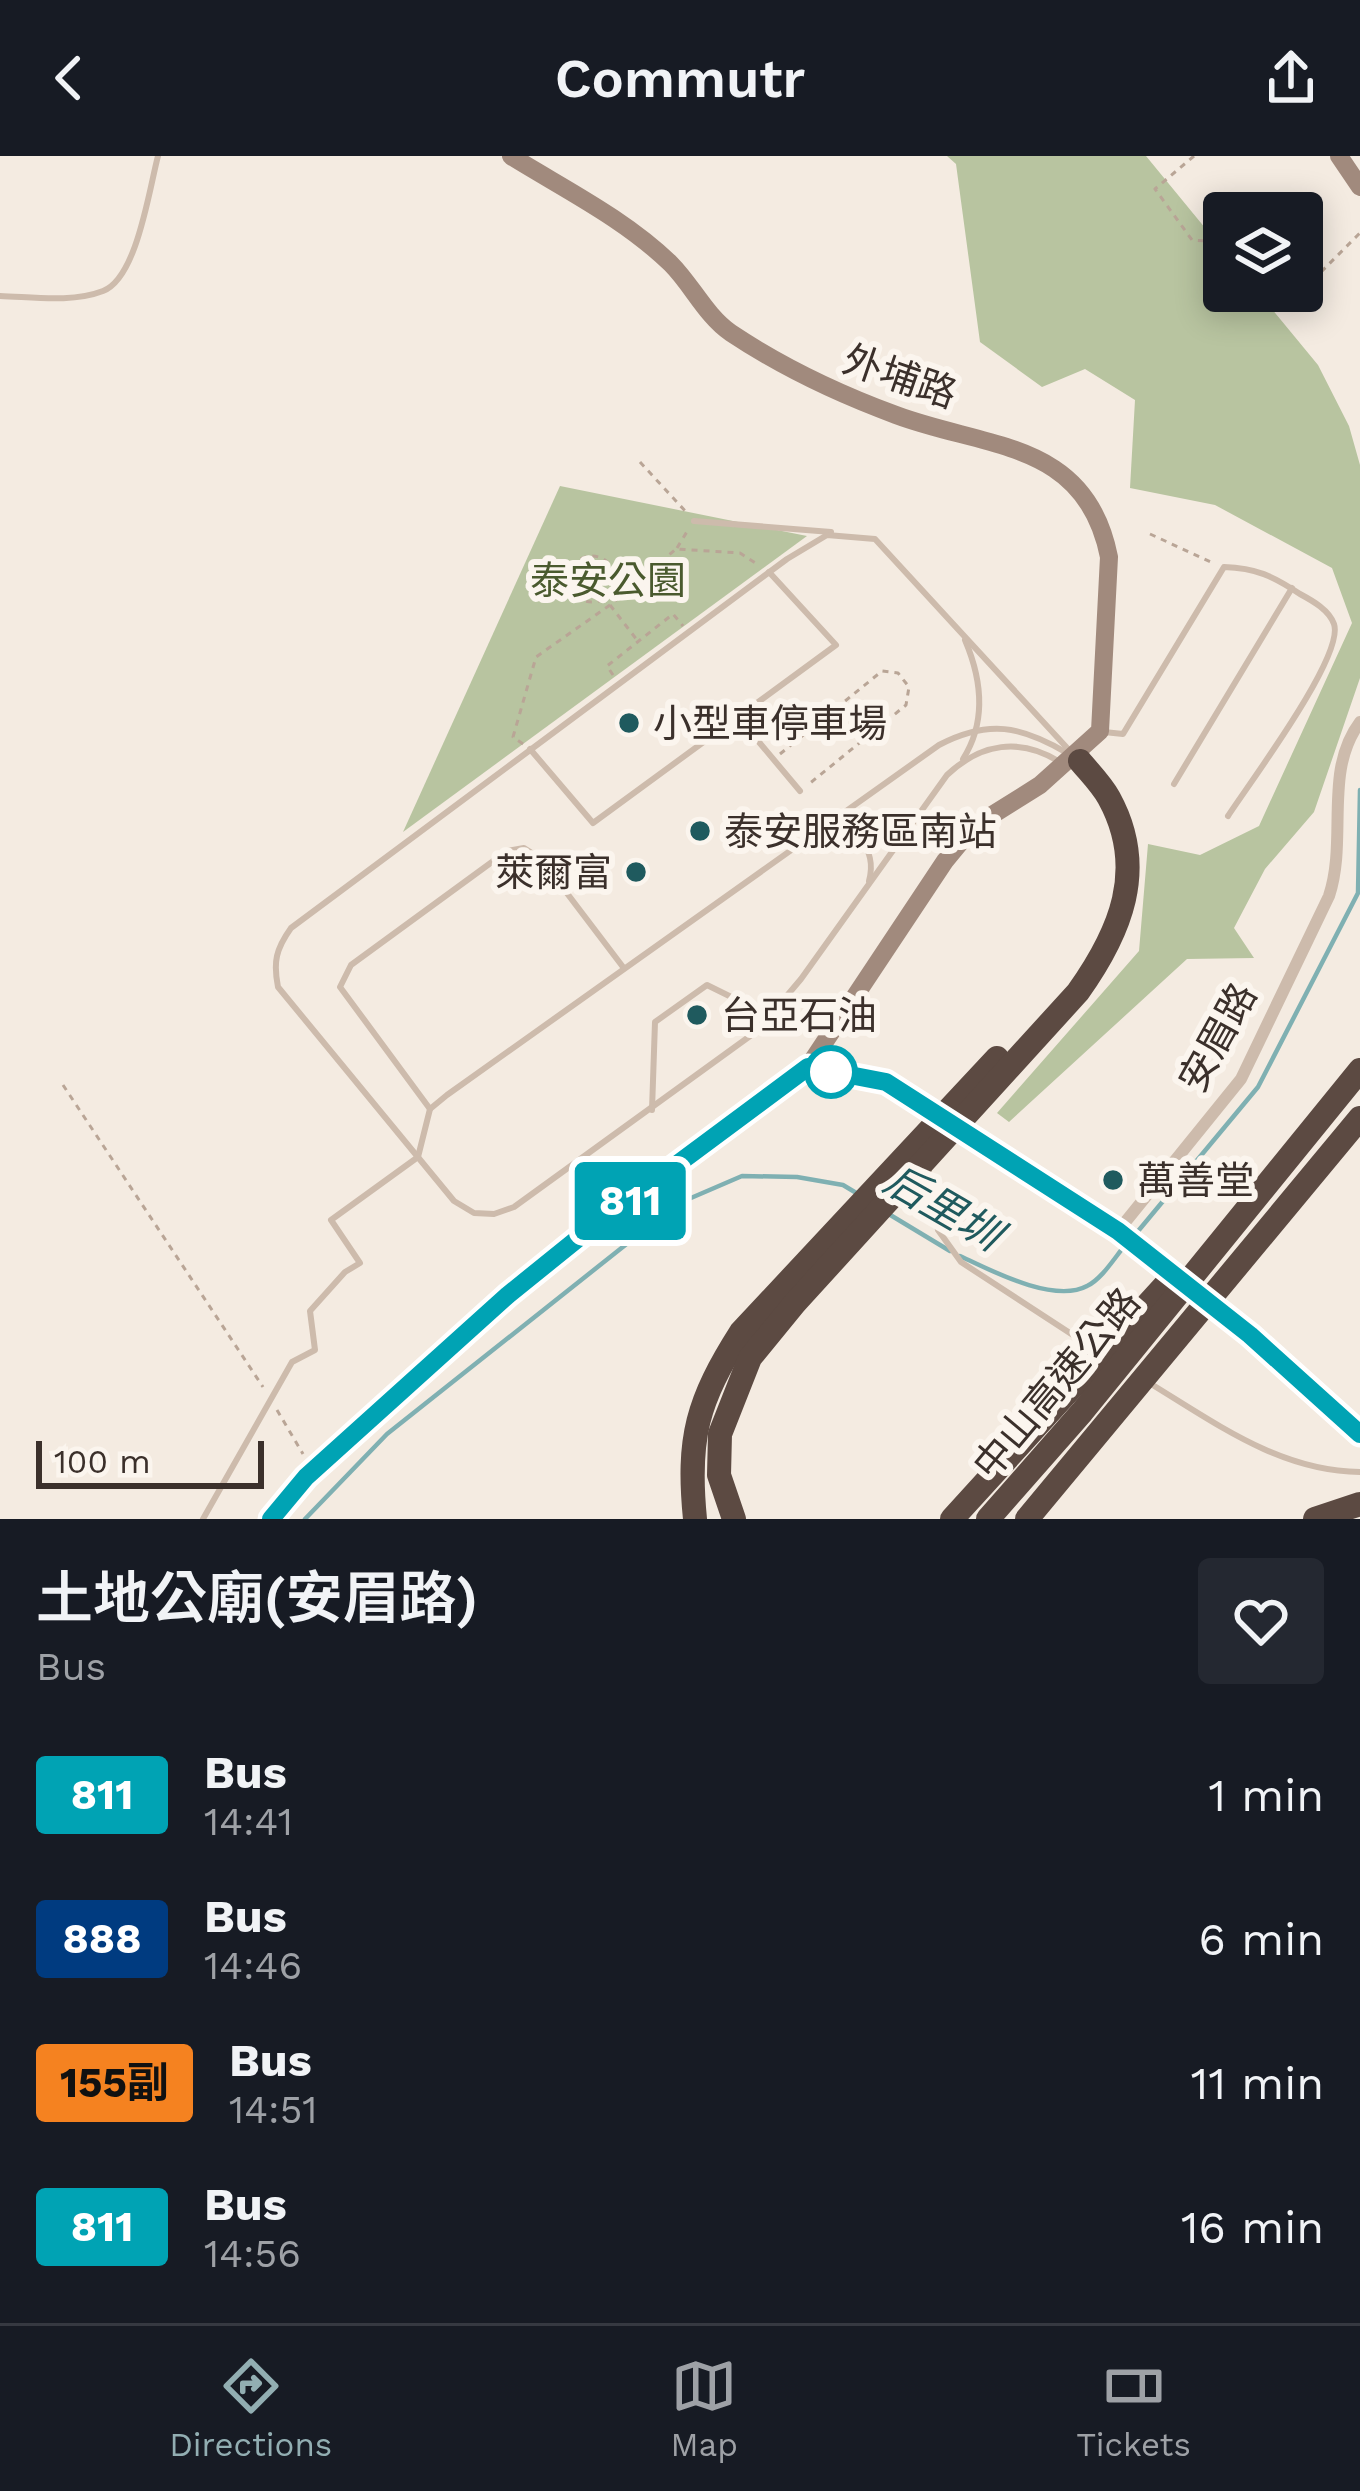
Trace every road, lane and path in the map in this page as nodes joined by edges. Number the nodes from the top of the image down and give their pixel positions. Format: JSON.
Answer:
{"nodes":[{"id":1,"x":158,"y":156,"type":"edge"},
{"id":2,"x":511,"y":156,"type":"edge"},
{"id":3,"x":1195,"y":156,"type":"edge"},
{"id":4,"x":1339,"y":156,"type":"edge"},
{"id":5,"x":1360,"y":187,"type":"edge"},
{"id":6,"x":1360,"y":233,"type":"edge"},
{"id":7,"x":1203,"y":241,"type":"edge"},
{"id":8,"x":1323,"y":271,"type":"edge"},
{"id":9,"x":0,"y":296,"type":"edge"},
{"id":10,"x":640,"y":462,"type":"dead end"},
{"id":11,"x":694,"y":521,"type":"junction"},
{"id":12,"x":841,"y":533,"type":"junction"},
{"id":13,"x":1150,"y":533,"type":"dead end"},
{"id":14,"x":676,"y":549,"type":"junction"},
{"id":15,"x":1224,"y":567,"type":"junction"},
{"id":16,"x":769,"y":572,"type":"junction"},
{"id":17,"x":1292,"y":588,"type":"junction"},
{"id":18,"x":605,"y":599,"type":"junction"},
{"id":19,"x":610,"y":605,"type":"junction"},
{"id":20,"x":687,"y":633,"type":"junction"},
{"id":21,"x":962,"y":633,"type":"junction"},
{"id":22,"x":638,"y":641,"type":"junction"},
{"id":23,"x":619,"y":683,"type":"junction"},
{"id":24,"x":738,"y":717,"type":"junction"},
{"id":25,"x":1360,"y":722,"type":"edge"},
{"id":26,"x":977,"y":730,"type":"junction"},
{"id":27,"x":1100,"y":731,"type":"junction"},
{"id":28,"x":530,"y":749,"type":"junction"},
{"id":29,"x":774,"y":759,"type":"junction"},
{"id":30,"x":1071,"y":760,"type":"junction"},
{"id":31,"x":962,"y":762,"type":"junction"},
{"id":32,"x":1174,"y":784,"type":"dead end"},
{"id":33,"x":800,"y":791,"type":"joint"},
{"id":34,"x":1228,"y":816,"type":"dead end"},
{"id":35,"x":812,"y":835,"type":"junction"},
{"id":36,"x":868,"y":885,"type":"junction"},
{"id":37,"x":623,"y":967,"type":"junction"},
{"id":38,"x":770,"y":1016,"type":"junction"},
{"id":39,"x":808,"y":1067,"type":"junction"},
{"id":40,"x":1360,"y":1070,"type":"edge"},
{"id":41,"x":63,"y":1085,"type":"dead end"},
{"id":42,"x":430,"y":1108,"type":"junction"},
{"id":43,"x":652,"y":1110,"type":"junction"},
{"id":44,"x":1329,"y":1112,"type":"junction"},
{"id":45,"x":1360,"y":1118,"type":"edge"},
{"id":46,"x":921,"y":1150,"type":"junction"},
{"id":47,"x":418,"y":1157,"type":"junction"},
{"id":48,"x":862,"y":1215,"type":"junction"},
{"id":49,"x":1118,"y":1231,"type":"junction"},
{"id":50,"x":266,"y":1390,"type":"dead end"},
{"id":51,"x":278,"y":1411,"type":"dead end"},
{"id":52,"x":1360,"y":1434,"type":"edge"},
{"id":53,"x":314,"y":1471,"type":"junction"},
{"id":54,"x":1360,"y":1472,"type":"edge"},
{"id":55,"x":1360,"y":1504,"type":"edge"},
{"id":56,"x":203,"y":1519,"type":"edge"},
{"id":57,"x":271,"y":1519,"type":"edge"},
{"id":58,"x":695,"y":1519,"type":"edge"},
{"id":59,"x":734,"y":1519,"type":"edge"},
{"id":60,"x":952,"y":1519,"type":"edge"},
{"id":61,"x":988,"y":1519,"type":"edge"},
{"id":62,"x":1027,"y":1519,"type":"edge"},
{"id":63,"x":1315,"y":1519,"type":"edge"}],
"edges":[{"from":1,"to":9,"type":"lane"},
{"from":2,"to":27,"type":"street","name":"外埔路"},
{"from":3,"to":7,"type":"path"},
{"from":4,"to":5,"type":"street"},
{"from":6,"to":8,"type":"path"},
{"from":10,"to":11,"type":"path"},
{"from":11,"to":12,"type":"lane"},
{"from":11,"to":14,"type":"path"},
{"from":12,"to":16,"type":"lane"},
{"from":12,"to":21,"type":"lane"},
{"from":13,"to":15,"type":"path"},
{"from":14,"to":16,"type":"path"},
{"from":14,"to":19,"type":"path"},
{"from":15,"to":17,"type":"lane"},
{"from":15,"to":27,"type":"lane"},
{"from":16,"to":20,"type":"lane"},
{"from":16,"to":24,"type":"lane"},
{"from":17,"to":32,"type":"lane"},
{"from":17,"to":34,"type":"lane"},
{"from":18,"to":18,"type":"path"},
{"from":18,"to":19,"type":"path"},
{"from":19,"to":22,"type":"path"},
{"from":19,"to":28,"type":"path"},
{"from":20,"to":22,"type":"path"},
{"from":20,"to":23,"type":"lane"},
{"from":21,"to":26,"type":"lane"},
{"from":21,"to":30,"type":"lane"},
{"from":22,"to":23,"type":"path"},
{"from":23,"to":28,"type":"lane"},
{"from":24,"to":28,"type":"lane"},
{"from":24,"to":29,"type":"lane"},
{"from":25,"to":49,"type":"street","name":"安眉路"},
{"from":26,"to":30,"type":"lane"},
{"from":26,"to":31,"type":"lane"},
{"from":26,"to":35,"type":"lane"},
{"from":27,"to":39,"type":"street"},
{"from":28,"to":47,"type":"lane"},
{"from":29,"to":33,"type":"lane"},
{"from":29,"to":33,"type":"path"},
{"from":30,"to":31,"type":"lane"},
{"from":30,"to":46,"type":"highway"},
{"from":31,"to":36,"type":"lane"},
{"from":35,"to":36,"type":"lane"},
{"from":35,"to":37,"type":"lane"},
{"from":36,"to":38,"type":"lane"},
{"from":37,"to":42,"type":"lane"},
{"from":37,"to":42,"type":"lane"},
{"from":38,"to":43,"type":"lane"},
{"from":38,"to":43,"type":"lane"},
{"from":39,"to":49,"type":"street"},
{"from":39,"to":53,"type":"street"},
{"from":40,"to":44,"type":"highway","name":"中山高速公路"},
{"from":41,"to":50,"type":"path"},
{"from":42,"to":47,"type":"lane"},
{"from":43,"to":47,"type":"lane"},
{"from":44,"to":60,"type":"highway"},
{"from":44,"to":61,"type":"highway","name":"中山高速公路"},
{"from":45,"to":62,"type":"highway","name":"中山高速公路"},
{"from":46,"to":48,"type":"highway"},
{"from":46,"to":54,"type":"lane"},
{"from":47,"to":56,"type":"lane"},
{"from":48,"to":58,"type":"highway"},
{"from":48,"to":59,"type":"highway"},
{"from":49,"to":52,"type":"street"},
{"from":51,"to":53,"type":"path"},
{"from":53,"to":57,"type":"street"},
{"from":55,"to":63,"type":"highway"}]}
